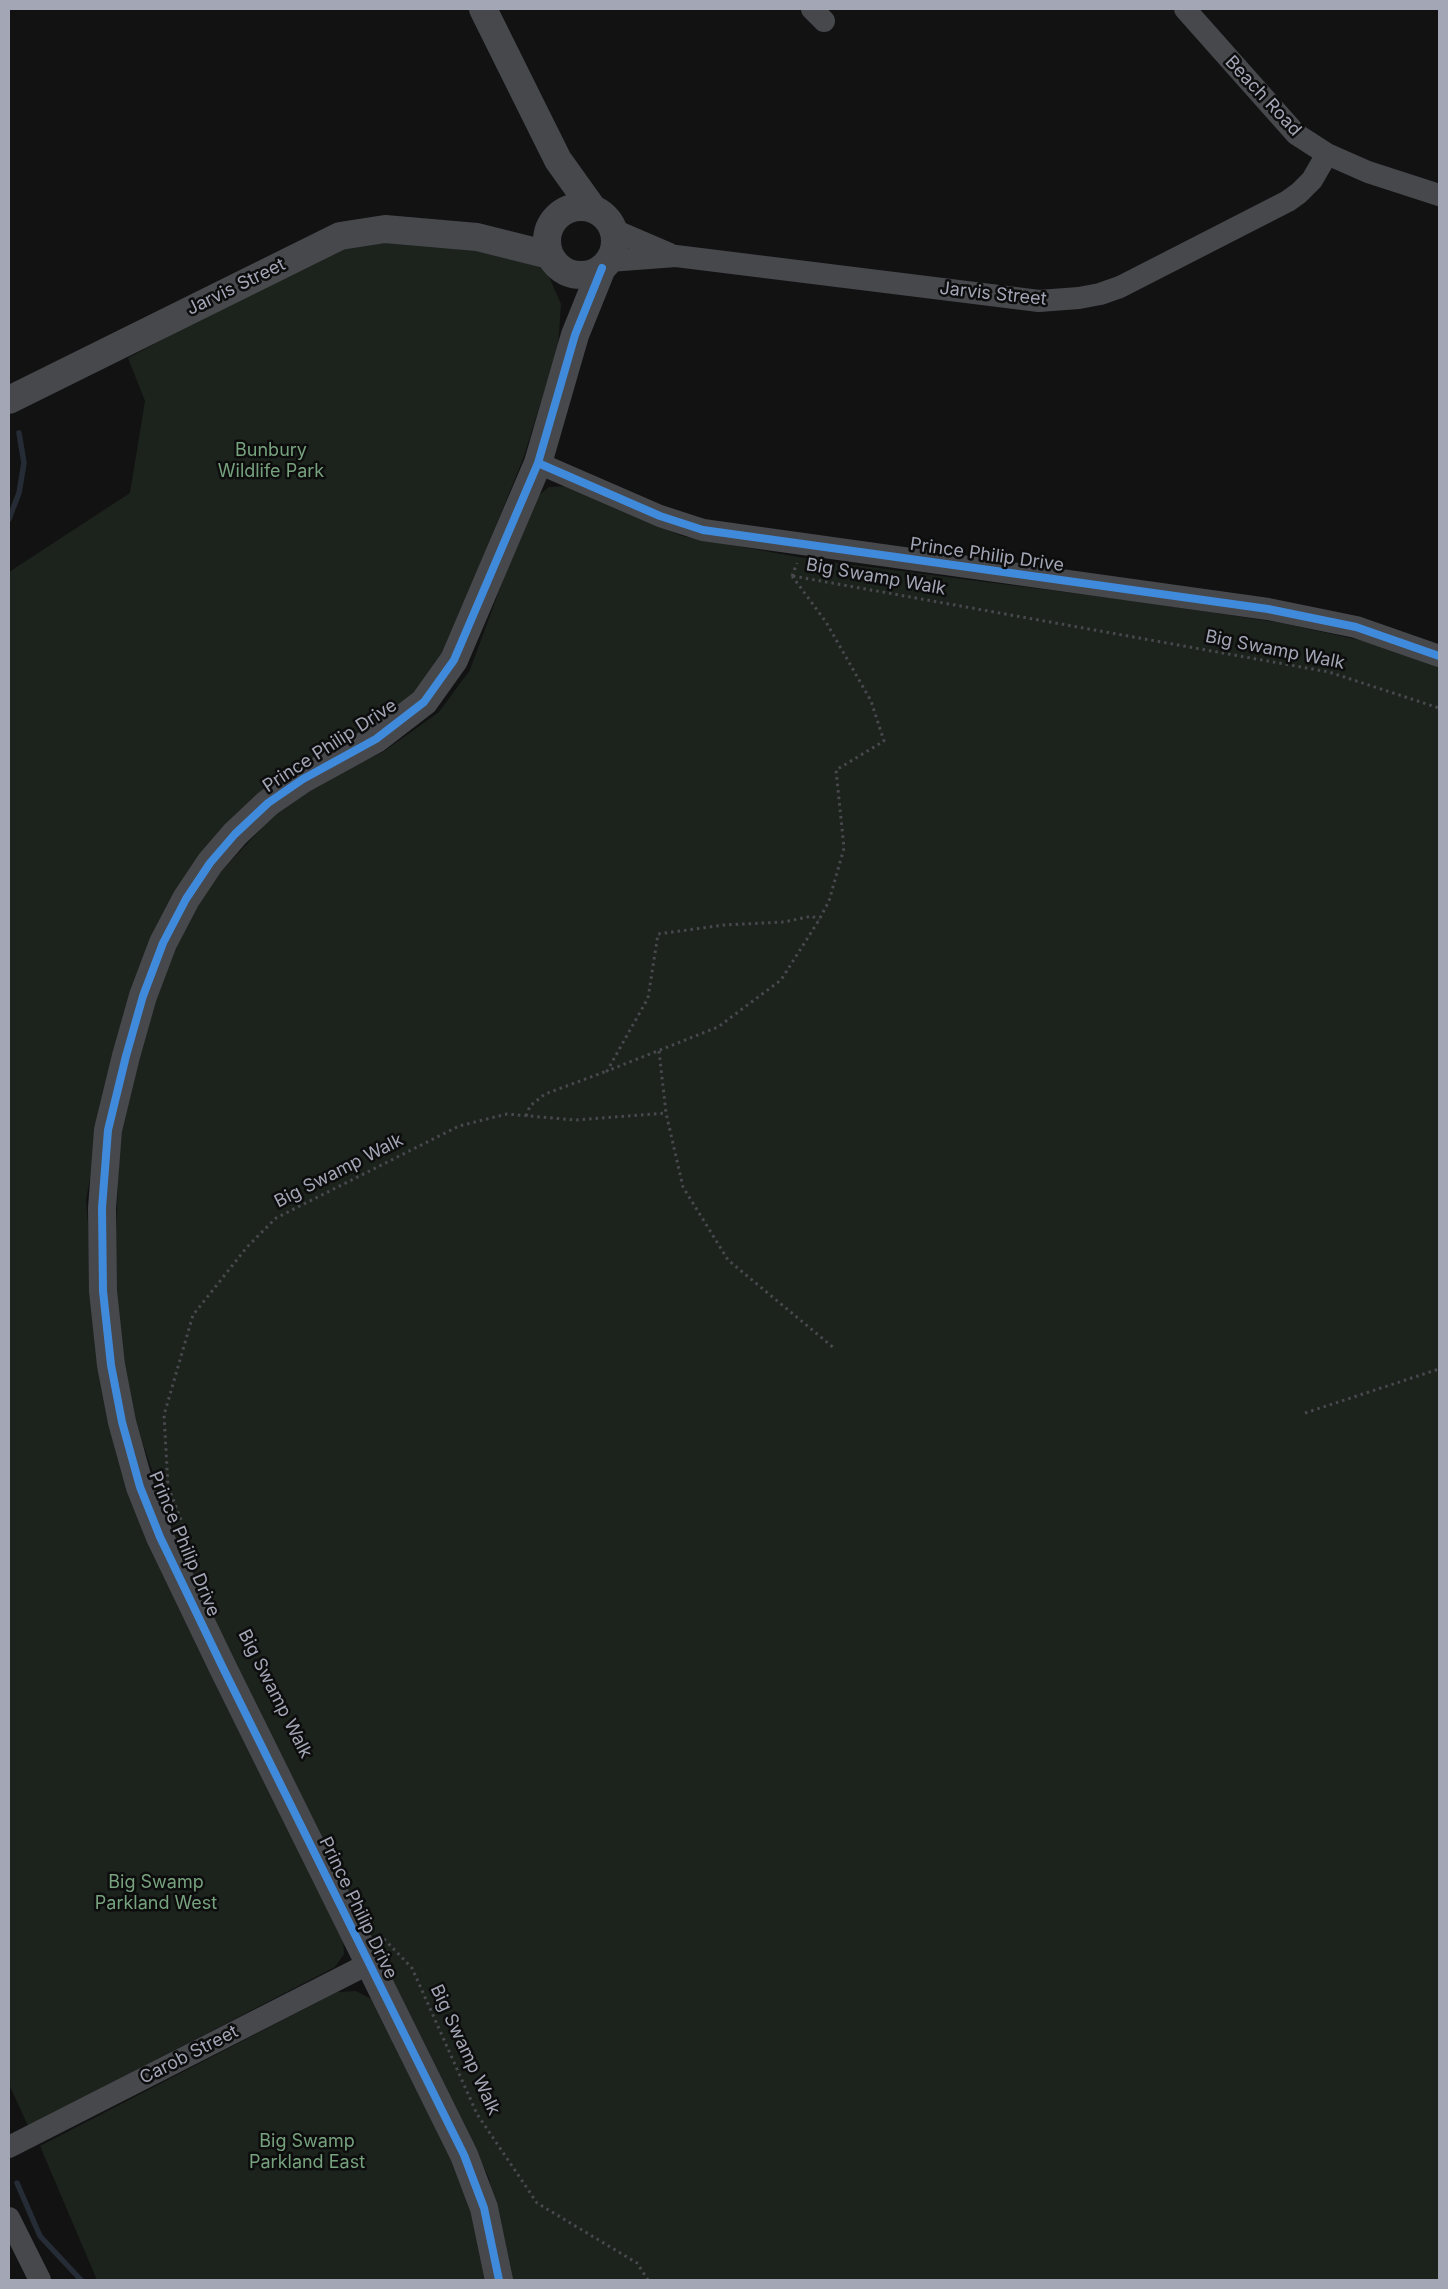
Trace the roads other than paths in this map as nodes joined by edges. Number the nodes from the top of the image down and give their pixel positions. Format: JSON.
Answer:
{"nodes":[{"id":1,"x":483,"y":9,"type":"edge"},
{"id":2,"x":1185,"y":9,"type":"edge"},
{"id":3,"x":1327,"y":154,"type":"junction"},
{"id":4,"x":558,"y":160,"type":"junction"},
{"id":5,"x":1439,"y":195,"type":"edge"},
{"id":6,"x":593,"y":209,"type":"junction"},
{"id":7,"x":556,"y":218,"type":"junction"},
{"id":8,"x":614,"y":230,"type":"junction"},
{"id":9,"x":476,"y":237,"type":"junction"},
{"id":10,"x":676,"y":256,"type":"junction"},
{"id":11,"x":557,"y":263,"type":"junction"},
{"id":12,"x":605,"y":265,"type":"junction"},
{"id":13,"x":575,"y":335,"type":"junction"},
{"id":14,"x":9,"y":400,"type":"edge"},
{"id":15,"x":538,"y":463,"type":"junction"},
{"id":16,"x":1439,"y":656,"type":"edge"},
{"id":17,"x":368,"y":1964,"type":"junction"},
{"id":18,"x":9,"y":2147,"type":"edge"},
{"id":19,"x":9,"y":2218,"type":"edge"},
{"id":20,"x":40,"y":2280,"type":"edge"},
{"id":21,"x":498,"y":2280,"type":"edge"}],
"edges":[{"from":1,"to":4,"type":"street"},
{"from":2,"to":3,"type":"street","name":"Beach Road"},
{"from":3,"to":5,"type":"street","name":"Beach Road"},
{"from":3,"to":10,"type":"street","name":"Jarvis Street"},
{"from":4,"to":6,"type":"street"},
{"from":4,"to":7,"type":"street"},
{"from":6,"to":7,"type":"street"},
{"from":6,"to":8,"type":"street"},
{"from":7,"to":9,"type":"street","name":"Jarvis Street"},
{"from":7,"to":11,"type":"street"},
{"from":8,"to":10,"type":"street","name":"Jarvis Street"},
{"from":8,"to":12,"type":"street"},
{"from":9,"to":11,"type":"street","name":"Jarvis Street"},
{"from":9,"to":14,"type":"street","name":"Jarvis Street"},
{"from":10,"to":12,"type":"street","name":"Jarvis Street"},
{"from":11,"to":12,"type":"street"},
{"from":11,"to":13,"type":"street","name":"Prince Philip Drive"},
{"from":12,"to":13,"type":"street","name":"Prince Philip Drive"},
{"from":13,"to":15,"type":"street","name":"Prince Philip Drive"},
{"from":15,"to":16,"type":"street","name":"Prince Philip Drive"},
{"from":15,"to":17,"type":"street","name":"Prince Philip Drive"},
{"from":17,"to":18,"type":"street","name":"Carob Street"},
{"from":17,"to":21,"type":"street","name":"Prince Philip Drive"},
{"from":19,"to":20,"type":"street"}]}
